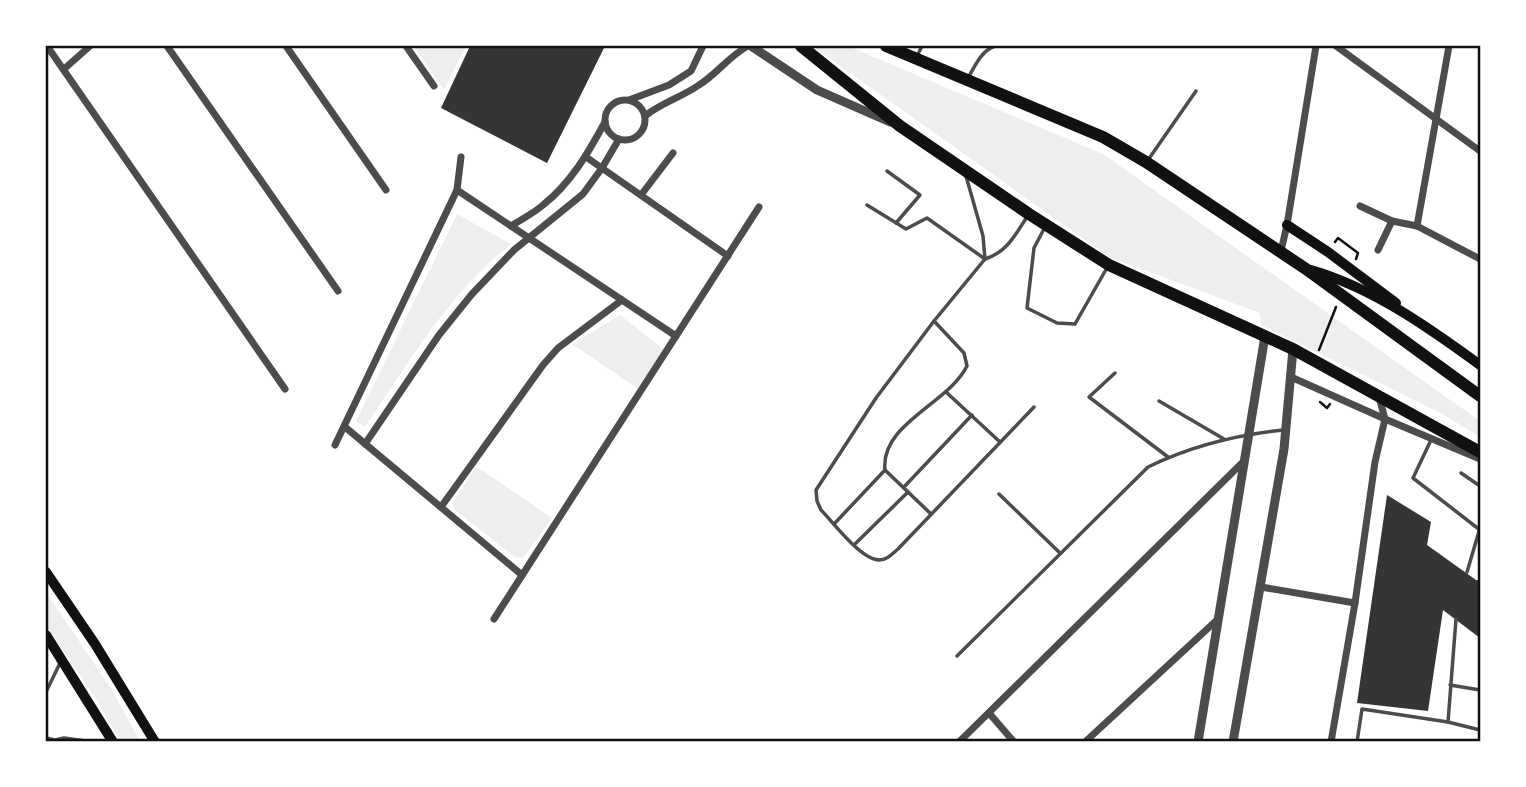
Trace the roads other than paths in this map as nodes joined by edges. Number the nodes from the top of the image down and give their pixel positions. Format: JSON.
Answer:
{"nodes":[{"id":1,"x":47,"y":46,"type":"edge"},
{"id":2,"x":90,"y":46,"type":"edge"},
{"id":3,"x":167,"y":46,"type":"edge"},
{"id":4,"x":286,"y":46,"type":"edge"},
{"id":5,"x":406,"y":46,"type":"edge"},
{"id":6,"x":703,"y":46,"type":"edge"},
{"id":7,"x":749,"y":46,"type":"edge"},
{"id":8,"x":802,"y":46,"type":"edge"},
{"id":9,"x":887,"y":46,"type":"edge"},
{"id":10,"x":922,"y":46,"type":"edge"},
{"id":11,"x":995,"y":46,"type":"edge"},
{"id":12,"x":1316,"y":46,"type":"edge"},
{"id":13,"x":1336,"y":46,"type":"edge"},
{"id":14,"x":1449,"y":46,"type":"edge"},
{"id":15,"x":1349,"y":50,"type":"edge"},
{"id":16,"x":916,"y":58,"type":"junction"},
{"id":17,"x":64,"y":69,"type":"junction"},
{"id":18,"x":691,"y":71,"type":"junction"},
{"id":19,"x":967,"y":80,"type":"junction"},
{"id":20,"x":702,"y":84,"type":"junction"},
{"id":21,"x":434,"y":86,"type":"dead end"},
{"id":22,"x":1196,"y":91,"type":"dead end"},
{"id":23,"x":629,"y":100,"type":"junction"},
{"id":24,"x":645,"y":116,"type":"junction"},
{"id":25,"x":1437,"y":119,"type":"junction"},
{"id":26,"x":605,"y":122,"type":"junction"},
{"id":27,"x":900,"y":126,"type":"junction"},
{"id":28,"x":619,"y":139,"type":"junction"},
{"id":29,"x":1480,"y":151,"type":"edge"},
{"id":30,"x":673,"y":153,"type":"dead end"},
{"id":31,"x":461,"y":157,"type":"dead end"},
{"id":32,"x":586,"y":157,"type":"junction"},
{"id":33,"x":1146,"y":162,"type":"junction"},
{"id":34,"x":602,"y":168,"type":"junction"},
{"id":35,"x":964,"y":170,"type":"junction"},
{"id":36,"x":887,"y":171,"type":"dead end"},
{"id":37,"x":386,"y":190,"type":"dead end"},
{"id":38,"x":457,"y":190,"type":"junction"},
{"id":39,"x":641,"y":195,"type":"junction"},
{"id":40,"x":867,"y":205,"type":"dead end"},
{"id":41,"x":1360,"y":206,"type":"dead end"},
{"id":42,"x":759,"y":207,"type":"dead end"},
{"id":43,"x":1029,"y":214,"type":"junction"},
{"id":44,"x":1392,"y":221,"type":"junction"},
{"id":45,"x":896,"y":223,"type":"junction"},
{"id":46,"x":1045,"y":225,"type":"junction"},
{"id":47,"x":1287,"y":225,"type":"junction"},
{"id":48,"x":511,"y":226,"type":"junction"},
{"id":49,"x":1417,"y":226,"type":"junction"},
{"id":50,"x":529,"y":238,"type":"junction"},
{"id":51,"x":1378,"y":250,"type":"dead end"},
{"id":52,"x":1281,"y":251,"type":"junction"},
{"id":53,"x":728,"y":256,"type":"junction"},
{"id":54,"x":985,"y":259,"type":"junction"},
{"id":55,"x":1480,"y":259,"type":"edge"},
{"id":56,"x":1109,"y":265,"type":"junction"},
{"id":57,"x":1306,"y":268,"type":"junction"},
{"id":58,"x":338,"y":291,"type":"dead end"},
{"id":59,"x":622,"y":300,"type":"junction"},
{"id":60,"x":934,"y":321,"type":"junction"},
{"id":61,"x":1422,"y":323,"type":"junction"},
{"id":62,"x":676,"y":336,"type":"junction"},
{"id":63,"x":1265,"y":337,"type":"junction"},
{"id":64,"x":1293,"y":349,"type":"junction"},
{"id":65,"x":1480,"y":365,"type":"edge"},
{"id":66,"x":1115,"y":373,"type":"dead end"},
{"id":67,"x":1291,"y":377,"type":"junction"},
{"id":68,"x":285,"y":388,"type":"dead end"},
{"id":69,"x":946,"y":392,"type":"junction"},
{"id":70,"x":1379,"y":396,"type":"junction"},
{"id":71,"x":1480,"y":396,"type":"edge"},
{"id":72,"x":1159,"y":401,"type":"dead end"},
{"id":73,"x":1034,"y":407,"type":"dead end"},
{"id":74,"x":972,"y":415,"type":"junction"},
{"id":75,"x":1385,"y":419,"type":"junction"},
{"id":76,"x":345,"y":427,"type":"junction"},
{"id":77,"x":1285,"y":430,"type":"junction"},
{"id":78,"x":1248,"y":434,"type":"junction"},
{"id":79,"x":1224,"y":439,"type":"junction"},
{"id":80,"x":1432,"y":439,"type":"junction"},
{"id":81,"x":1000,"y":442,"type":"junction"},
{"id":82,"x":365,"y":444,"type":"junction"},
{"id":83,"x":334,"y":445,"type":"dead end"},
{"id":84,"x":1480,"y":452,"type":"edge"},
{"id":85,"x":1168,"y":457,"type":"junction"},
{"id":86,"x":1480,"y":459,"type":"edge"},
{"id":87,"x":1243,"y":462,"type":"junction"},
{"id":88,"x":885,"y":470,"type":"junction"},
{"id":89,"x":1461,"y":473,"type":"dead end"},
{"id":90,"x":1480,"y":486,"type":"edge"},
{"id":91,"x":904,"y":487,"type":"junction"},
{"id":92,"x":909,"y":492,"type":"junction"},
{"id":93,"x":999,"y":494,"type":"dead end"},
{"id":94,"x":440,"y":507,"type":"junction"},
{"id":95,"x":931,"y":514,"type":"junction"},
{"id":96,"x":835,"y":523,"type":"junction"},
{"id":97,"x":1480,"y":529,"type":"edge"},
{"id":98,"x":855,"y":544,"type":"junction"},
{"id":99,"x":1060,"y":553,"type":"junction"},
{"id":100,"x":46,"y":572,"type":"edge"},
{"id":101,"x":1467,"y":572,"type":"dead end"},
{"id":102,"x":522,"y":575,"type":"junction"},
{"id":103,"x":1261,"y":587,"type":"junction"},
{"id":104,"x":1355,"y":603,"type":"junction"},
{"id":105,"x":494,"y":619,"type":"dead end"},
{"id":106,"x":1218,"y":619,"type":"junction"},
{"id":107,"x":1456,"y":619,"type":"dead end"},
{"id":108,"x":47,"y":639,"type":"edge"},
{"id":109,"x":957,"y":656,"type":"dead end"},
{"id":110,"x":62,"y":659,"type":"junction"},
{"id":111,"x":1450,"y":685,"type":"junction"},
{"id":112,"x":1480,"y":690,"type":"edge"},
{"id":113,"x":46,"y":692,"type":"edge"},
{"id":114,"x":989,"y":713,"type":"junction"},
{"id":115,"x":1448,"y":722,"type":"junction"},
{"id":116,"x":1480,"y":730,"type":"edge"},
{"id":117,"x":47,"y":738,"type":"edge"},
{"id":118,"x":93,"y":741,"type":"edge"},
{"id":119,"x":113,"y":741,"type":"edge"},
{"id":120,"x":155,"y":741,"type":"edge"},
{"id":121,"x":958,"y":741,"type":"edge"},
{"id":122,"x":1013,"y":741,"type":"edge"},
{"id":123,"x":1085,"y":741,"type":"edge"},
{"id":124,"x":1199,"y":741,"type":"edge"},
{"id":125,"x":1233,"y":741,"type":"edge"},
{"id":126,"x":1331,"y":741,"type":"edge"},
{"id":127,"x":1357,"y":741,"type":"edge"}],
"edges":[{"from":1,"to":17,"type":"street"},
{"from":2,"to":17,"type":"street"},
{"from":3,"to":58,"type":"street"},
{"from":4,"to":37,"type":"street"},
{"from":5,"to":21,"type":"street"},
{"from":6,"to":18,"type":"street"},
{"from":7,"to":20,"type":"street"},
{"from":7,"to":27,"type":"street"},
{"from":8,"to":27,"type":"highway"},
{"from":9,"to":16,"type":"highway"},
{"from":10,"to":16,"type":"lane"},
{"from":11,"to":19,"type":"lane"},
{"from":12,"to":47,"type":"street"},
{"from":13,"to":15,"type":"street"},
{"from":14,"to":25,"type":"street"},
{"from":15,"to":25,"type":"street"},
{"from":16,"to":19,"type":"highway"},
{"from":17,"to":68,"type":"street"},
{"from":18,"to":20,"type":"street"},
{"from":18,"to":23,"type":"street"},
{"from":19,"to":33,"type":"highway"},
{"from":20,"to":24,"type":"street"},
{"from":22,"to":33,"type":"lane"},
{"from":23,"to":24,"type":"street"},
{"from":23,"to":26,"type":"street"},
{"from":24,"to":28,"type":"street"},
{"from":25,"to":29,"type":"street"},
{"from":25,"to":49,"type":"street"},
{"from":26,"to":28,"type":"street"},
{"from":26,"to":32,"type":"street"},
{"from":27,"to":35,"type":"highway"},
{"from":28,"to":34,"type":"street"},
{"from":30,"to":39,"type":"street"},
{"from":31,"to":38,"type":"street"},
{"from":32,"to":34,"type":"street"},
{"from":32,"to":48,"type":"street"},
{"from":33,"to":52,"type":"highway"},
{"from":34,"to":39,"type":"street"},
{"from":34,"to":50,"type":"street"},
{"from":35,"to":43,"type":"highway"},
{"from":35,"to":54,"type":"lane"},
{"from":36,"to":45,"type":"lane"},
{"from":38,"to":48,"type":"street"},
{"from":38,"to":76,"type":"street"},
{"from":39,"to":53,"type":"street"},
{"from":40,"to":45,"type":"lane"},
{"from":41,"to":44,"type":"street"},
{"from":42,"to":53,"type":"street"},
{"from":43,"to":46,"type":"highway"},
{"from":43,"to":54,"type":"lane"},
{"from":44,"to":49,"type":"street"},
{"from":44,"to":51,"type":"street"},
{"from":45,"to":54,"type":"lane"},
{"from":46,"to":56,"type":"highway"},
{"from":46,"to":56,"type":"lane"},
{"from":47,"to":52,"type":"street"},
{"from":47,"to":61,"type":"main road"},
{"from":48,"to":50,"type":"street"},
{"from":49,"to":55,"type":"street"},
{"from":50,"to":59,"type":"street"},
{"from":50,"to":82,"type":"street"},
{"from":52,"to":57,"type":"highway"},
{"from":53,"to":62,"type":"street"},
{"from":54,"to":60,"type":"lane"},
{"from":56,"to":63,"type":"highway"},
{"from":57,"to":61,"type":"main road"},
{"from":57,"to":71,"type":"highway"},
{"from":59,"to":62,"type":"street"},
{"from":59,"to":94,"type":"street"},
{"from":60,"to":69,"type":"lane"},
{"from":60,"to":96,"type":"lane"},
{"from":61,"to":65,"type":"main road"},
{"from":62,"to":102,"type":"street"},
{"from":63,"to":64,"type":"highway"},
{"from":63,"to":78,"type":"street"},
{"from":64,"to":67,"type":"street"},
{"from":64,"to":70,"type":"highway"},
{"from":66,"to":85,"type":"lane"},
{"from":67,"to":75,"type":"street"},
{"from":67,"to":77,"type":"street"},
{"from":69,"to":74,"type":"lane"},
{"from":69,"to":88,"type":"lane"},
{"from":70,"to":75,"type":"street"},
{"from":70,"to":84,"type":"highway"},
{"from":72,"to":79,"type":"lane"},
{"from":73,"to":81,"type":"lane"},
{"from":74,"to":81,"type":"lane"},
{"from":74,"to":91,"type":"lane"},
{"from":75,"to":80,"type":"street"},
{"from":75,"to":104,"type":"street"},
{"from":76,"to":82,"type":"street"},
{"from":76,"to":83,"type":"street"},
{"from":77,"to":78,"type":"lane"},
{"from":77,"to":103,"type":"street"},
{"from":78,"to":79,"type":"lane"},
{"from":78,"to":87,"type":"street"},
{"from":79,"to":85,"type":"lane"},
{"from":80,"to":86,"type":"street"},
{"from":80,"to":97,"type":"lane"},
{"from":81,"to":95,"type":"lane"},
{"from":82,"to":94,"type":"street"},
{"from":85,"to":99,"type":"lane"},
{"from":87,"to":106,"type":"street"},
{"from":87,"to":114,"type":"street"},
{"from":88,"to":91,"type":"lane"},
{"from":88,"to":96,"type":"lane"},
{"from":89,"to":90,"type":"lane"},
{"from":91,"to":92,"type":"lane"},
{"from":92,"to":95,"type":"lane"},
{"from":92,"to":98,"type":"lane"},
{"from":93,"to":99,"type":"lane"},
{"from":94,"to":102,"type":"street"},
{"from":95,"to":98,"type":"lane"},
{"from":96,"to":98,"type":"lane"},
{"from":97,"to":101,"type":"lane"},
{"from":99,"to":109,"type":"lane"},
{"from":100,"to":120,"type":"main road"},
{"from":102,"to":105,"type":"street"},
{"from":103,"to":104,"type":"street"},
{"from":103,"to":125,"type":"street"},
{"from":104,"to":126,"type":"street"},
{"from":106,"to":123,"type":"street"},
{"from":106,"to":124,"type":"street"},
{"from":107,"to":111,"type":"lane"},
{"from":108,"to":110,"type":"main road"},
{"from":110,"to":113,"type":"lane"},
{"from":110,"to":119,"type":"main road"},
{"from":111,"to":112,"type":"lane"},
{"from":111,"to":115,"type":"lane"},
{"from":114,"to":121,"type":"street"},
{"from":114,"to":122,"type":"street"},
{"from":115,"to":116,"type":"lane"},
{"from":115,"to":127,"type":"lane"},
{"from":117,"to":118,"type":"lane"}]}
